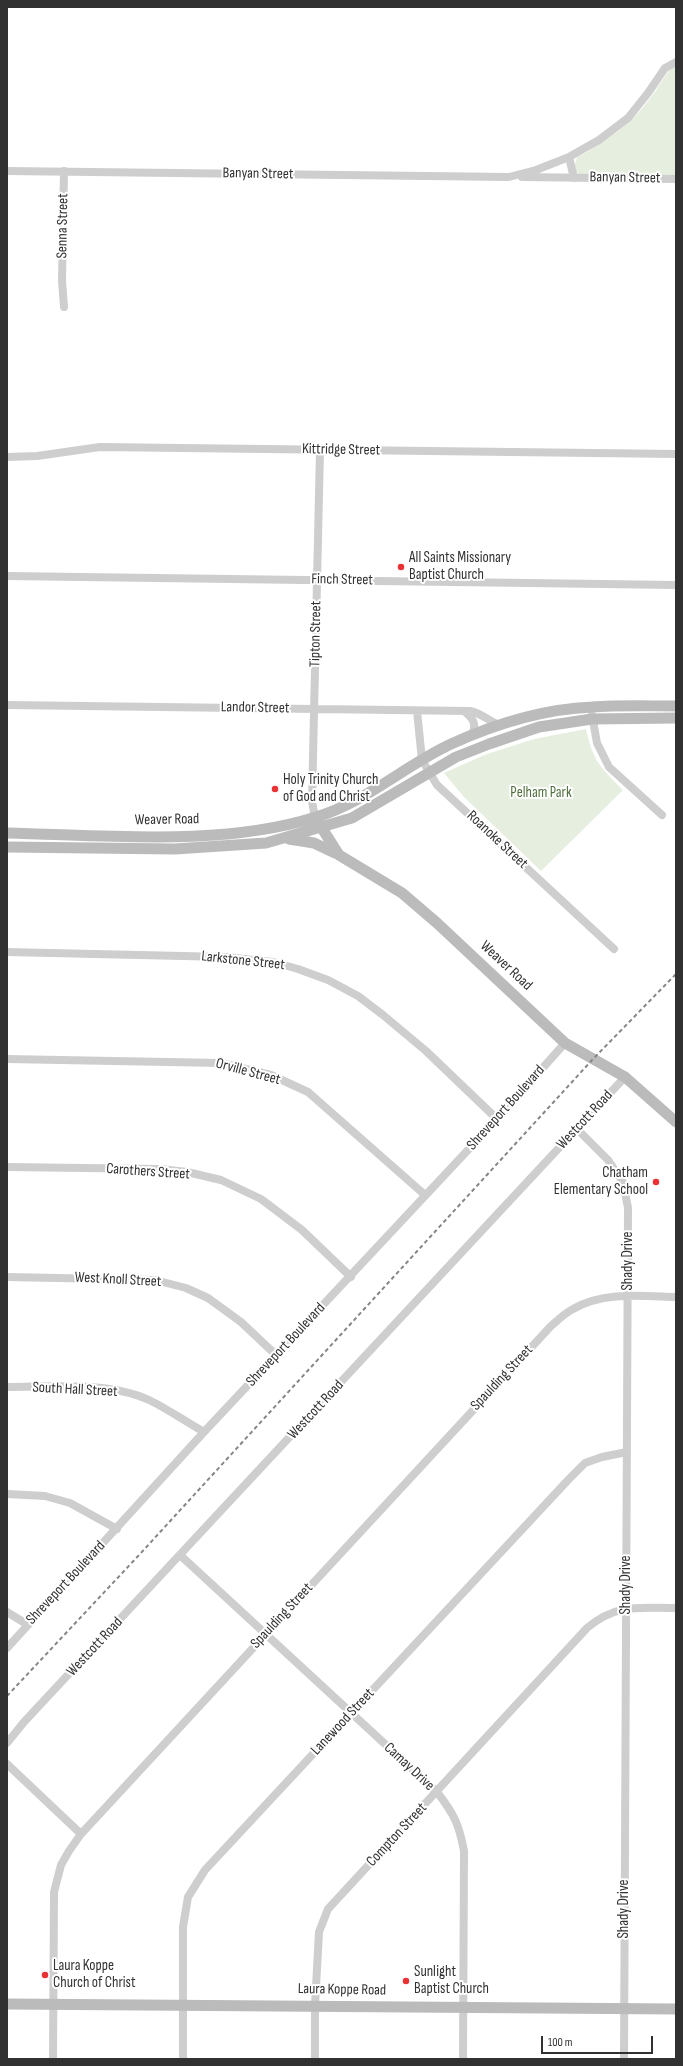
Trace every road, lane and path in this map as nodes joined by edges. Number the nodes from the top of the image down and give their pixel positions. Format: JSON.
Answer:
{"nodes":[{"id":1,"x":676,"y":62,"type":"edge"},
{"id":2,"x":569,"y":157,"type":"junction"},
{"id":3,"x":7,"y":171,"type":"edge"},
{"id":4,"x":64,"y":171,"type":"junction"},
{"id":5,"x":509,"y":177,"type":"junction"},
{"id":6,"x":574,"y":178,"type":"junction"},
{"id":7,"x":676,"y":179,"type":"edge"},
{"id":8,"x":64,"y":307,"type":"dead end"},
{"id":9,"x":320,"y":450,"type":"junction"},
{"id":10,"x":676,"y":454,"type":"edge"},
{"id":11,"x":7,"y":457,"type":"edge"},
{"id":12,"x":7,"y":576,"type":"edge"},
{"id":13,"x":318,"y":580,"type":"junction"},
{"id":14,"x":676,"y":585,"type":"edge"},
{"id":15,"x":7,"y":705,"type":"edge"},
{"id":16,"x":676,"y":706,"type":"edge"},
{"id":17,"x":590,"y":707,"type":"junction"},
{"id":18,"x":315,"y":709,"type":"junction"},
{"id":19,"x":417,"y":711,"type":"junction"},
{"id":20,"x":465,"y":712,"type":"junction"},
{"id":21,"x":676,"y":718,"type":"edge"},
{"id":22,"x":592,"y":719,"type":"junction"},
{"id":23,"x":499,"y":726,"type":"junction"},
{"id":24,"x":472,"y":736,"type":"junction"},
{"id":25,"x":422,"y":760,"type":"junction"},
{"id":26,"x":429,"y":773,"type":"junction"},
{"id":27,"x":662,"y":815,"type":"dead end"},
{"id":28,"x":318,"y":823,"type":"junction"},
{"id":29,"x":7,"y":833,"type":"edge"},
{"id":30,"x":143,"y":835,"type":"junction"},
{"id":31,"x":282,"y":839,"type":"junction"},
{"id":32,"x":7,"y":847,"type":"edge"},
{"id":33,"x":142,"y":848,"type":"junction"},
{"id":34,"x":339,"y":855,"type":"junction"},
{"id":35,"x":614,"y":949,"type":"dead end"},
{"id":36,"x":7,"y":952,"type":"edge"},
{"id":37,"x":565,"y":1043,"type":"junction"},
{"id":38,"x":7,"y":1059,"type":"edge"},
{"id":39,"x":625,"y":1077,"type":"junction"},
{"id":40,"x":497,"y":1119,"type":"junction"},
{"id":41,"x":676,"y":1122,"type":"edge"},
{"id":42,"x":577,"y":1129,"type":"junction"},
{"id":43,"x":7,"y":1167,"type":"edge"},
{"id":44,"x":424,"y":1195,"type":"junction"},
{"id":45,"x":7,"y":1277,"type":"edge"},
{"id":46,"x":351,"y":1277,"type":"junction"},
{"id":47,"x":628,"y":1296,"type":"junction"},
{"id":48,"x":676,"y":1297,"type":"edge"},
{"id":49,"x":276,"y":1355,"type":"junction"},
{"id":50,"x":7,"y":1386,"type":"edge"},
{"id":51,"x":204,"y":1432,"type":"junction"},
{"id":52,"x":627,"y":1452,"type":"junction"},
{"id":53,"x":7,"y":1494,"type":"edge"},
{"id":54,"x":117,"y":1529,"type":"junction"},
{"id":55,"x":180,"y":1556,"type":"junction"},
{"id":56,"x":626,"y":1608,"type":"junction"},
{"id":57,"x":676,"y":1608,"type":"edge"},
{"id":58,"x":7,"y":1612,"type":"edge"},
{"id":59,"x":28,"y":1624,"type":"junction"},
{"id":60,"x":265,"y":1634,"type":"junction"},
{"id":61,"x":7,"y":1648,"type":"edge"},
{"id":62,"x":351,"y":1713,"type":"junction"},
{"id":63,"x":7,"y":1743,"type":"edge"},
{"id":64,"x":7,"y":1764,"type":"edge"},
{"id":65,"x":436,"y":1792,"type":"junction"},
{"id":66,"x":81,"y":1834,"type":"junction"},
{"id":67,"x":7,"y":2004,"type":"edge"},
{"id":68,"x":53,"y":2004,"type":"junction"},
{"id":69,"x":183,"y":2005,"type":"junction"},
{"id":70,"x":315,"y":2005,"type":"junction"},
{"id":71,"x":463,"y":2007,"type":"junction"},
{"id":72,"x":676,"y":2008,"type":"edge"},
{"id":73,"x":624,"y":2009,"type":"junction"},
{"id":74,"x":53,"y":2059,"type":"edge"},
{"id":75,"x":183,"y":2059,"type":"edge"},
{"id":76,"x":315,"y":2059,"type":"edge"},
{"id":77,"x":463,"y":2059,"type":"edge"},
{"id":78,"x":624,"y":2059,"type":"edge"}],
"edges":[{"from":1,"to":2,"type":"street","name":"Banyan Street"},
{"from":2,"to":5,"type":"street","name":"Banyan Street"},
{"from":2,"to":6,"type":"street","name":"Banyan Street"},
{"from":3,"to":4,"type":"street","name":"Banyan Street"},
{"from":4,"to":5,"type":"street","name":"Banyan Street"},
{"from":4,"to":8,"type":"street","name":"Senna Street"},
{"from":5,"to":6,"type":"street","name":"Banyan Street"},
{"from":6,"to":7,"type":"street","name":"Banyan Street"},
{"from":9,"to":10,"type":"street","name":"Kittridge Street"},
{"from":9,"to":11,"type":"street","name":"Kittridge Street"},
{"from":9,"to":13,"type":"street","name":"Tipton Street"},
{"from":12,"to":13,"type":"street","name":"Finch Street"},
{"from":13,"to":14,"type":"street","name":"Finch Street"},
{"from":13,"to":18,"type":"street","name":"Tipton Street"},
{"from":15,"to":18,"type":"street","name":"Landor Street"},
{"from":16,"to":17,"type":"main road"},
{"from":17,"to":22,"type":"street"},
{"from":17,"to":23,"type":"main road"},
{"from":18,"to":19,"type":"street","name":"Landor Street"},
{"from":18,"to":28,"type":"street","name":"Tipton Street"},
{"from":19,"to":20,"type":"street","name":"Landor Street"},
{"from":19,"to":25,"type":"street","name":"Roanoke Street"},
{"from":20,"to":23,"type":"street","name":"Landor Street"},
{"from":20,"to":24,"type":"street"},
{"from":21,"to":22,"type":"main road"},
{"from":22,"to":26,"type":"main road"},
{"from":22,"to":27,"type":"street"},
{"from":23,"to":24,"type":"main road"},
{"from":24,"to":25,"type":"main road"},
{"from":25,"to":26,"type":"street","name":"Roanoke Street"},
{"from":25,"to":28,"type":"main road"},
{"from":26,"to":28,"type":"main road"},
{"from":26,"to":35,"type":"street","name":"Roanoke Street"},
{"from":28,"to":30,"type":"main road","name":"Weaver Road"},
{"from":28,"to":31,"type":"main road","name":"Weaver Road"},
{"from":28,"to":34,"type":"main road","name":"Weaver Road"},
{"from":29,"to":30,"type":"main road","name":"Weaver Road"},
{"from":30,"to":33,"type":"main road"},
{"from":31,"to":33,"type":"main road","name":"Weaver Road"},
{"from":31,"to":34,"type":"main road"},
{"from":32,"to":33,"type":"main road","name":"Weaver Road"},
{"from":34,"to":37,"type":"main road","name":"Weaver Road"},
{"from":36,"to":40,"type":"street","name":"Larkstone Street"},
{"from":37,"to":39,"type":"main road","name":"Weaver Road"},
{"from":37,"to":40,"type":"street","name":"Shreveport Boulevard"},
{"from":38,"to":44,"type":"street","name":"Orville Street"},
{"from":39,"to":41,"type":"main road","name":"Weaver Road"},
{"from":39,"to":42,"type":"street","name":"Westcott Road"},
{"from":40,"to":44,"type":"street","name":"Shreveport Boulevard"},
{"from":42,"to":47,"type":"street","name":"Shady Drive"},
{"from":42,"to":55,"type":"street","name":"Westcott Road"},
{"from":43,"to":46,"type":"street","name":"Carothers Street"},
{"from":44,"to":46,"type":"street","name":"Shreveport Boulevard"},
{"from":45,"to":49,"type":"street","name":"West Knoll Street"},
{"from":46,"to":49,"type":"street","name":"Shreveport Boulevard"},
{"from":47,"to":48,"type":"street","name":"Spaulding Street"},
{"from":47,"to":52,"type":"street","name":"Shady Drive"},
{"from":47,"to":60,"type":"street","name":"Spaulding Street"},
{"from":49,"to":51,"type":"street","name":"Shreveport Boulevard"},
{"from":50,"to":51,"type":"street","name":"South Hall Street"},
{"from":51,"to":54,"type":"street","name":"Shreveport Boulevard"},
{"from":52,"to":56,"type":"street","name":"Shady Drive"},
{"from":52,"to":62,"type":"street","name":"Lanewood Street"},
{"from":53,"to":54,"type":"street"},
{"from":54,"to":59,"type":"street","name":"Shreveport Boulevard"},
{"from":55,"to":60,"type":"street","name":"Camay Drive"},
{"from":55,"to":63,"type":"street","name":"Westcott Road"},
{"from":56,"to":57,"type":"street"},
{"from":56,"to":65,"type":"street","name":"Compton Street"},
{"from":56,"to":73,"type":"street","name":"Shady Drive"},
{"from":58,"to":59,"type":"street"},
{"from":59,"to":61,"type":"street","name":"Shreveport Boulevard"},
{"from":60,"to":62,"type":"street","name":"Camay Drive"},
{"from":60,"to":66,"type":"street","name":"Spaulding Street"},
{"from":62,"to":65,"type":"street","name":"Camay Drive"},
{"from":62,"to":69,"type":"street","name":"Lanewood Street"},
{"from":64,"to":66,"type":"street"},
{"from":65,"to":70,"type":"street","name":"Compton Street"},
{"from":65,"to":71,"type":"street","name":"Camay Drive"},
{"from":66,"to":68,"type":"street","name":"Spaulding Street"},
{"from":67,"to":68,"type":"main road","name":"Laura Koppe Road"},
{"from":68,"to":69,"type":"main road","name":"Laura Koppe Road"},
{"from":68,"to":74,"type":"street","name":"Spaulding Street"},
{"from":69,"to":70,"type":"main road","name":"Laura Koppe Road"},
{"from":69,"to":75,"type":"street","name":"Lanewood Street"},
{"from":70,"to":71,"type":"main road","name":"Laura Koppe Road"},
{"from":70,"to":76,"type":"street","name":"Compton Street"},
{"from":71,"to":73,"type":"main road","name":"Laura Koppe Road"},
{"from":71,"to":77,"type":"street","name":"Camay Drive"},
{"from":72,"to":73,"type":"main road","name":"Laura Koppe Road"},
{"from":73,"to":78,"type":"street","name":"Shady Drive"}]}
